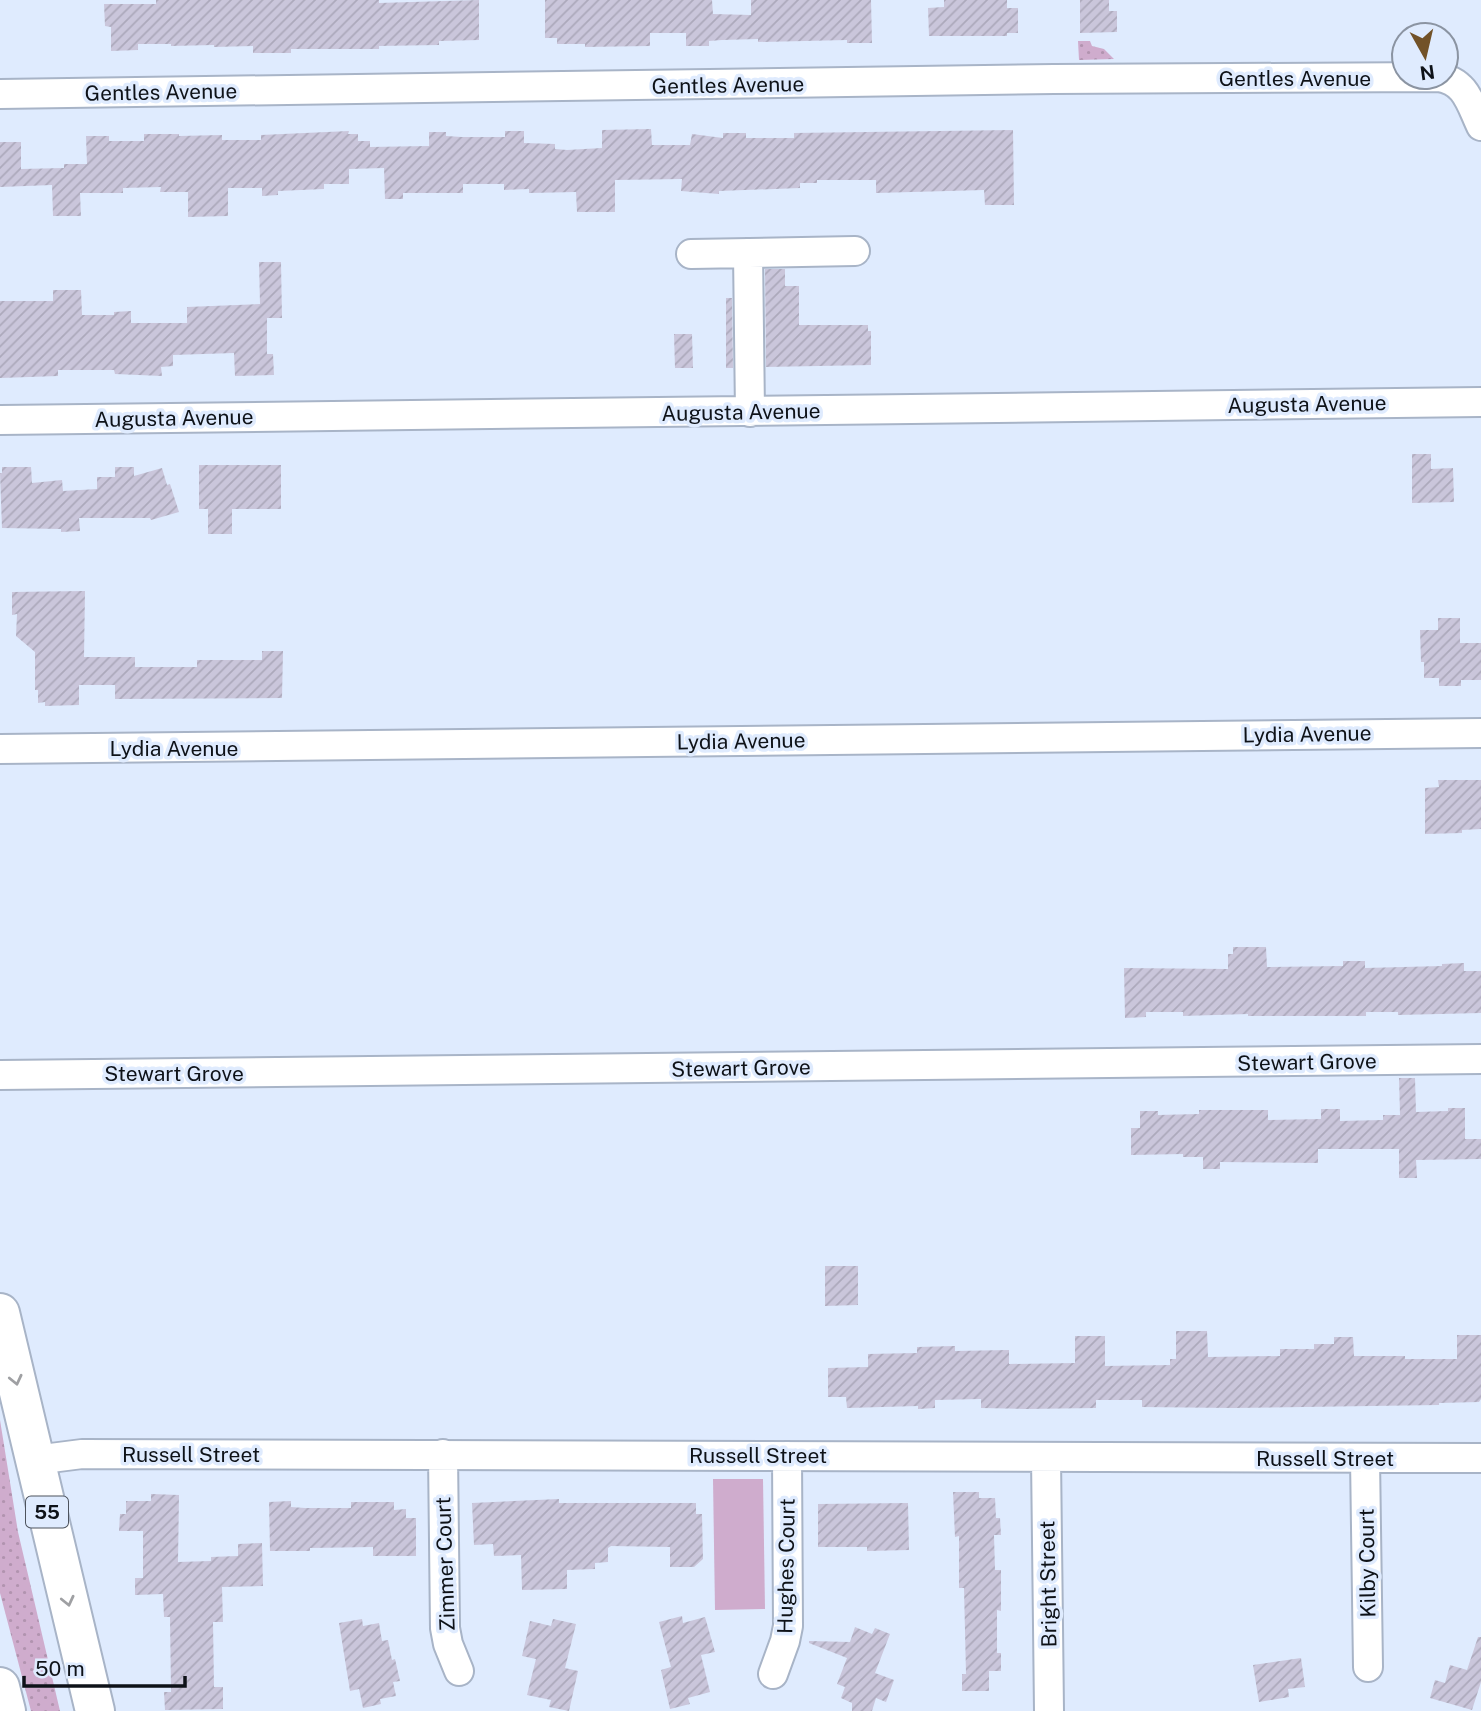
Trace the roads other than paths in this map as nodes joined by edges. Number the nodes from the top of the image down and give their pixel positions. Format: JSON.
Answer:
{"nodes":[{"id":1,"x":0,"y":94,"type":"edge"},
{"id":2,"x":1481,"y":126,"type":"edge"},
{"id":3,"x":855,"y":251,"type":"dead end"},
{"id":4,"x":748,"y":253,"type":"junction"},
{"id":5,"x":691,"y":254,"type":"dead end"},
{"id":6,"x":1481,"y":402,"type":"edge"},
{"id":7,"x":750,"y":412,"type":"junction"},
{"id":8,"x":0,"y":420,"type":"edge"},
{"id":9,"x":1481,"y":733,"type":"edge"},
{"id":10,"x":0,"y":749,"type":"edge"},
{"id":11,"x":1481,"y":1059,"type":"edge"},
{"id":12,"x":0,"y":1074,"type":"edge"},
{"id":13,"x":0,"y":1313,"type":"edge"},
{"id":14,"x":443,"y":1454,"type":"junction"},
{"id":15,"x":787,"y":1456,"type":"junction"},
{"id":16,"x":1046,"y":1457,"type":"junction"},
{"id":17,"x":1365,"y":1458,"type":"junction"},
{"id":18,"x":1481,"y":1458,"type":"edge"},
{"id":19,"x":35,"y":1460,"type":"junction"},
{"id":20,"x":1368,"y":1667,"type":"dead end"},
{"id":21,"x":459,"y":1671,"type":"dead end"},
{"id":22,"x":773,"y":1674,"type":"dead end"},
{"id":23,"x":0,"y":1687,"type":"edge"},
{"id":24,"x":6,"y":1711,"type":"edge"},
{"id":25,"x":95,"y":1711,"type":"edge"},
{"id":26,"x":1049,"y":1711,"type":"edge"}],
"edges":[{"from":1,"to":2,"type":"street","name":"Gentles Avenue"},
{"from":3,"to":4,"type":"street"},
{"from":4,"to":5,"type":"street"},
{"from":4,"to":7,"type":"street"},
{"from":6,"to":7,"type":"street","name":"Augusta Avenue"},
{"from":7,"to":8,"type":"street","name":"Augusta Avenue"},
{"from":9,"to":10,"type":"street","name":"Lydia Avenue"},
{"from":11,"to":12,"type":"street","name":"Stewart Grove"},
{"from":13,"to":19,"type":"highway","number":"55","one_way":true},
{"from":14,"to":15,"type":"street","name":"Russell Street"},
{"from":14,"to":19,"type":"street","name":"Russell Street"},
{"from":14,"to":21,"type":"street","name":"Zimmer Court"},
{"from":15,"to":16,"type":"street","name":"Russell Street"},
{"from":15,"to":22,"type":"street","name":"Hughes Court"},
{"from":16,"to":17,"type":"street","name":"Russell Street"},
{"from":16,"to":26,"type":"street","name":"Bright Street"},
{"from":17,"to":18,"type":"street","name":"Russell Street"},
{"from":17,"to":20,"type":"street","name":"Kilby Court"},
{"from":19,"to":25,"type":"highway","number":"55","one_way":true},
{"from":23,"to":24,"type":"highway"}]}
